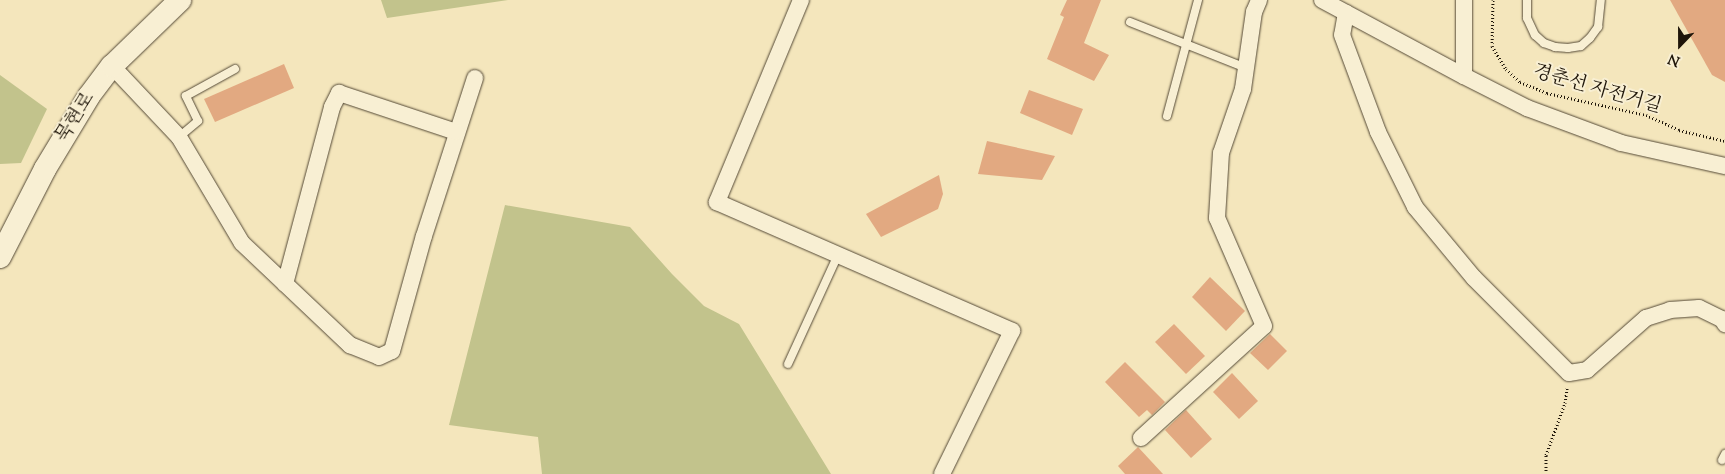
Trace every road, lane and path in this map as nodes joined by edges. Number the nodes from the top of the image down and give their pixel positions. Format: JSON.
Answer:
{"nodes":[{"id":1,"x":180,"y":0,"type":"edge"},
{"id":2,"x":802,"y":0,"type":"edge"},
{"id":3,"x":1198,"y":0,"type":"edge"},
{"id":4,"x":1259,"y":0,"type":"edge"},
{"id":5,"x":1322,"y":0,"type":"edge"},
{"id":6,"x":1464,"y":0,"type":"edge"},
{"id":7,"x":1493,"y":0,"type":"edge"},
{"id":8,"x":1527,"y":0,"type":"edge"},
{"id":9,"x":1601,"y":0,"type":"edge"},
{"id":10,"x":1346,"y":13,"type":"junction"},
{"id":11,"x":1130,"y":22,"type":"dead end"},
{"id":12,"x":1184,"y":43,"type":"junction"},
{"id":13,"x":112,"y":66,"type":"junction"},
{"id":14,"x":1246,"y":68,"type":"junction"},
{"id":15,"x":234,"y":69,"type":"dead end"},
{"id":16,"x":1464,"y":76,"type":"junction"},
{"id":17,"x":474,"y":78,"type":"dead end"},
{"id":18,"x":1167,"y":116,"type":"dead end"},
{"id":19,"x":456,"y":132,"type":"junction"},
{"id":20,"x":179,"y":137,"type":"junction"},
{"id":21,"x":1725,"y":141,"type":"edge"},
{"id":22,"x":1725,"y":166,"type":"edge"},
{"id":23,"x":2,"y":249,"type":"edge"},
{"id":24,"x":838,"y":255,"type":"junction"},
{"id":25,"x":285,"y":284,"type":"junction"},
{"id":26,"x":1725,"y":324,"type":"edge"},
{"id":27,"x":788,"y":364,"type":"dead end"},
{"id":28,"x":1569,"y":373,"type":"junction"},
{"id":29,"x":1141,"y":438,"type":"dead end"},
{"id":30,"x":942,"y":474,"type":"edge"},
{"id":31,"x":1546,"y":474,"type":"edge"}],
"edges":[{"from":1,"to":13,"type":"street","name":"묵현로"},
{"from":2,"to":24,"type":"street"},
{"from":3,"to":12,"type":"lane"},
{"from":4,"to":14,"type":"street"},
{"from":5,"to":10,"type":"street"},
{"from":6,"to":16,"type":"street"},
{"from":7,"to":21,"type":"path","name":"경춘선 자전거길"},
{"from":8,"to":9,"type":"lane"},
{"from":10,"to":16,"type":"street"},
{"from":10,"to":28,"type":"street"},
{"from":11,"to":12,"type":"lane"},
{"from":12,"to":14,"type":"lane"},
{"from":12,"to":18,"type":"lane"},
{"from":13,"to":20,"type":"street"},
{"from":13,"to":23,"type":"street","name":"묵현로"},
{"from":14,"to":29,"type":"street"},
{"from":15,"to":20,"type":"lane"},
{"from":16,"to":22,"type":"street"},
{"from":17,"to":19,"type":"street"},
{"from":19,"to":25,"type":"street"},
{"from":19,"to":25,"type":"street"},
{"from":20,"to":25,"type":"street"},
{"from":24,"to":27,"type":"lane"},
{"from":24,"to":30,"type":"street"},
{"from":26,"to":28,"type":"street"},
{"from":28,"to":31,"type":"path"}]}
